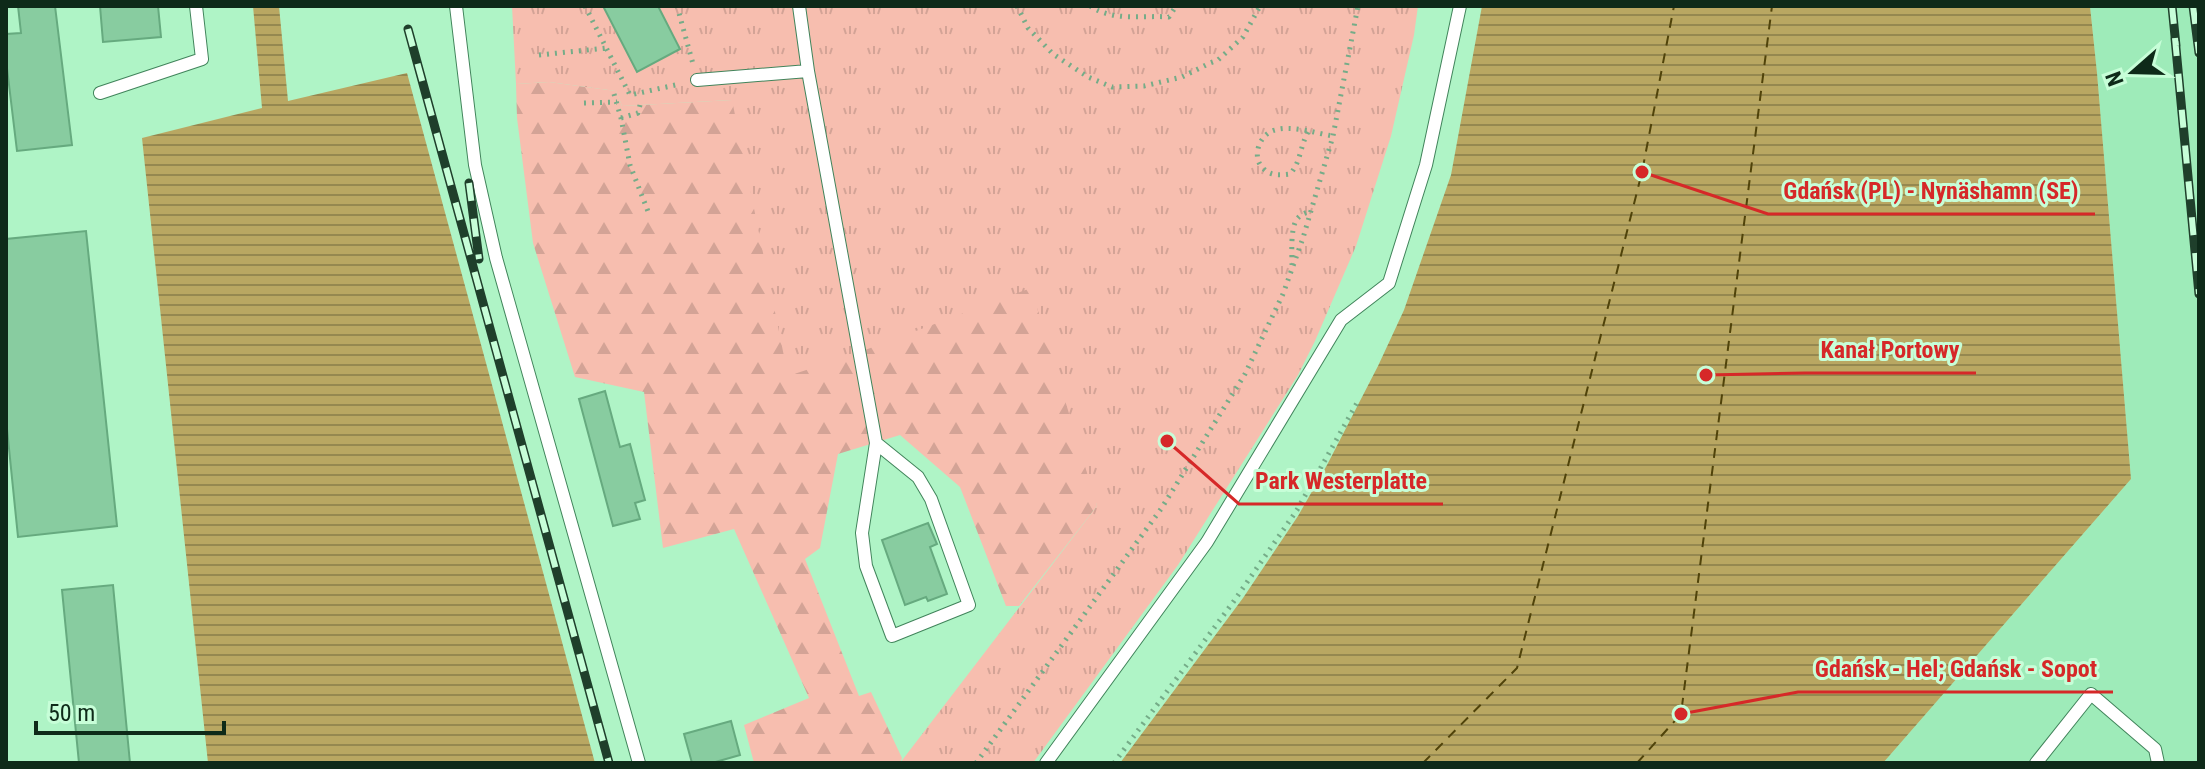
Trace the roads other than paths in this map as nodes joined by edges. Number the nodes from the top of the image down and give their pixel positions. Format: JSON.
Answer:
{"nodes":[{"id":1,"x":196,"y":6,"type":"edge"},
{"id":2,"x":456,"y":6,"type":"edge"},
{"id":3,"x":799,"y":6,"type":"edge"},
{"id":4,"x":1460,"y":6,"type":"edge"},
{"id":5,"x":808,"y":71,"type":"junction"},
{"id":6,"x":697,"y":80,"type":"road end"},
{"id":7,"x":100,"y":93,"type":"dead end"},
{"id":8,"x":876,"y":443,"type":"junction"},
{"id":9,"x":639,"y":763,"type":"edge"},
{"id":10,"x":1046,"y":763,"type":"edge"},
{"id":11,"x":2036,"y":763,"type":"edge"},
{"id":12,"x":2158,"y":763,"type":"edge"}],
"edges":[{"from":1,"to":7,"type":"lane"},
{"from":2,"to":9,"type":"lane"},
{"from":3,"to":5,"type":"lane"},
{"from":4,"to":10,"type":"lane"},
{"from":5,"to":6,"type":"lane"},
{"from":5,"to":8,"type":"lane"},
{"from":8,"to":8,"type":"lane"},
{"from":11,"to":12,"type":"lane"}]}
